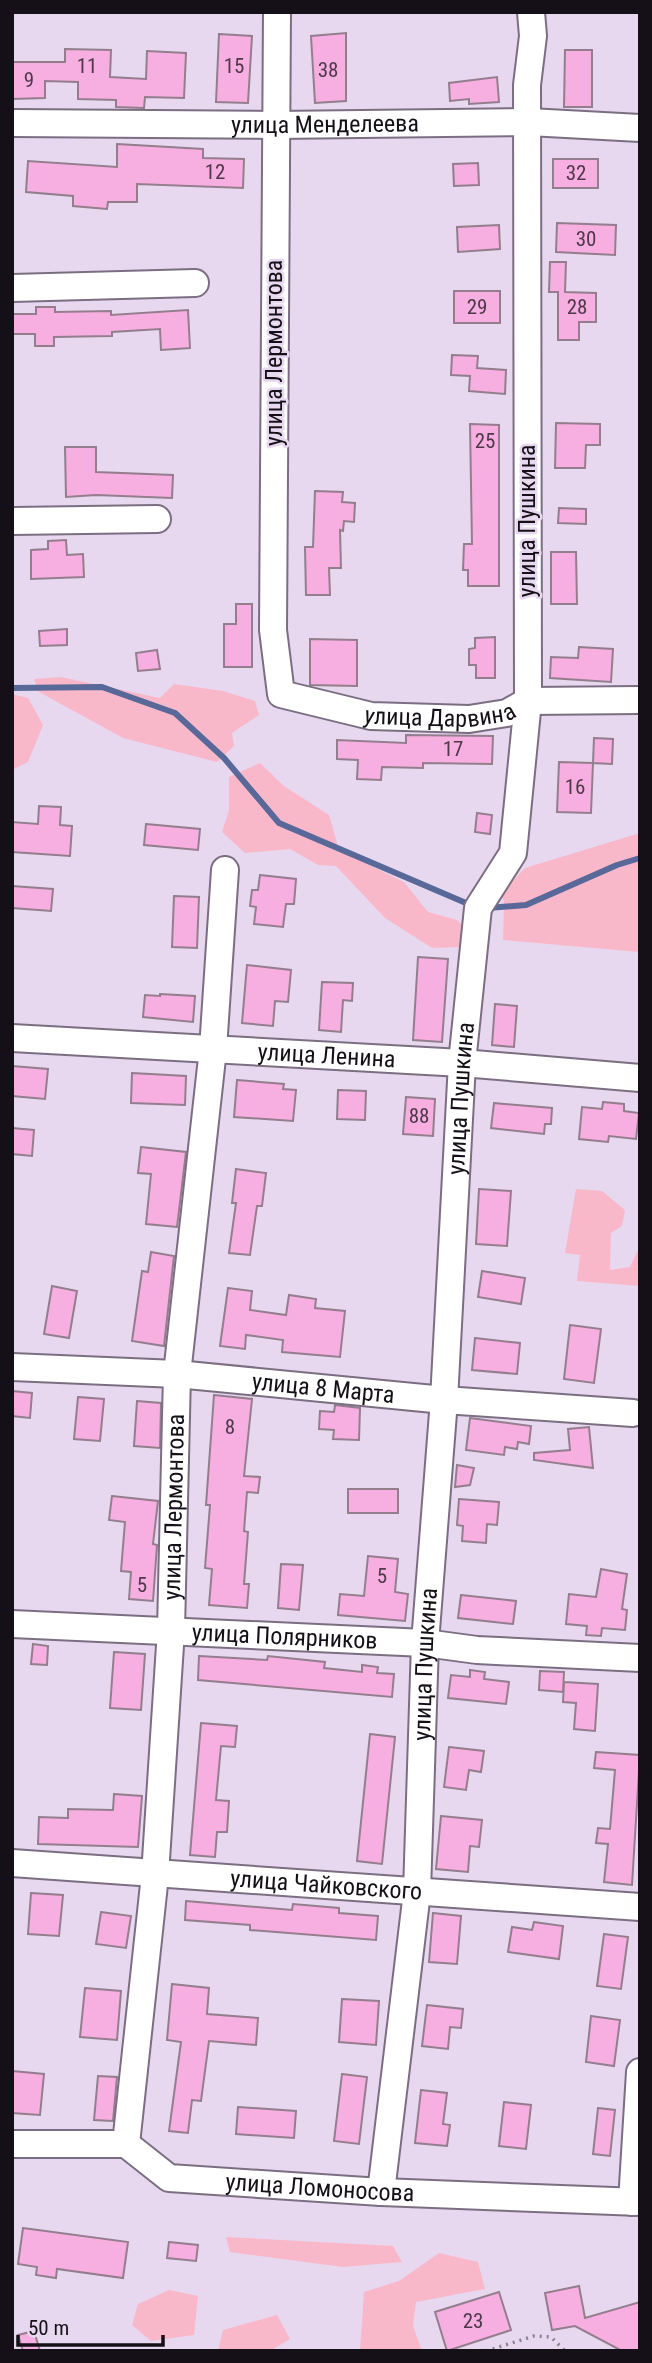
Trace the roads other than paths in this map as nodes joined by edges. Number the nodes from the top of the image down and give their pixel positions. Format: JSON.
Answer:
{"nodes":[{"id":1,"x":277,"y":12,"type":"edge"},
{"id":2,"x":531,"y":12,"type":"edge"},
{"id":3,"x":530,"y":122,"type":"junction"},
{"id":4,"x":12,"y":123,"type":"edge"},
{"id":5,"x":276,"y":125,"type":"junction"},
{"id":6,"x":640,"y":128,"type":"edge"},
{"id":7,"x":195,"y":283,"type":"dead end"},
{"id":8,"x":12,"y":288,"type":"edge"},
{"id":9,"x":157,"y":519,"type":"dead end"},
{"id":10,"x":12,"y":521,"type":"edge"},
{"id":11,"x":281,"y":694,"type":"joint"},
{"id":12,"x":640,"y":700,"type":"edge"},
{"id":13,"x":528,"y":701,"type":"junction"},
{"id":14,"x":225,"y":870,"type":"dead end"},
{"id":15,"x":12,"y":1038,"type":"edge"},
{"id":16,"x":213,"y":1049,"type":"junction"},
{"id":17,"x":462,"y":1063,"type":"junction"},
{"id":18,"x":640,"y":1078,"type":"edge"},
{"id":19,"x":12,"y":1367,"type":"edge"},
{"id":20,"x":177,"y":1374,"type":"junction"},
{"id":21,"x":444,"y":1400,"type":"junction"},
{"id":22,"x":633,"y":1413,"type":"dead end"},
{"id":23,"x":12,"y":1623,"type":"edge"},
{"id":24,"x":171,"y":1629,"type":"junction"},
{"id":25,"x":425,"y":1643,"type":"junction"},
{"id":26,"x":640,"y":1658,"type":"edge"},
{"id":27,"x":12,"y":1863,"type":"edge"},
{"id":28,"x":155,"y":1875,"type":"junction"},
{"id":29,"x":417,"y":1892,"type":"junction"},
{"id":30,"x":640,"y":1907,"type":"edge"},
{"id":31,"x":640,"y":2072,"type":"edge"},
{"id":32,"x":12,"y":2144,"type":"edge"},
{"id":33,"x":126,"y":2144,"type":"junction"},
{"id":34,"x":381,"y":2192,"type":"junction"},
{"id":35,"x":636,"y":2202,"type":"edge"}],
"edges":[{"from":1,"to":5,"type":"street","name":"улица Лермонтова"},
{"from":2,"to":3,"type":"street","name":"улица Пушкина"},
{"from":3,"to":5,"type":"street","name":"улица Менделеева"},
{"from":3,"to":6,"type":"street","name":"улица Менделеева"},
{"from":3,"to":13,"type":"street","name":"улица Пушкина"},
{"from":4,"to":5,"type":"street","name":"улица Менделеева"},
{"from":5,"to":11,"type":"street","name":"улица Лермонтова"},
{"from":7,"to":8,"type":"street"},
{"from":9,"to":10,"type":"street"},
{"from":11,"to":13,"type":"street","name":"улица Дарвина"},
{"from":12,"to":13,"type":"street","name":"улица Дарвина"},
{"from":13,"to":17,"type":"street","name":"улица Пушкина"},
{"from":14,"to":16,"type":"street","name":"улица Лермонтова"},
{"from":15,"to":16,"type":"street","name":"улица Ленина"},
{"from":16,"to":17,"type":"street","name":"улица Ленина"},
{"from":16,"to":20,"type":"street","name":"улица Лермонтова"},
{"from":17,"to":18,"type":"street","name":"улица Ленина"},
{"from":17,"to":21,"type":"street","name":"улица Пушкина"},
{"from":19,"to":20,"type":"street","name":"улица 8 Марта"},
{"from":20,"to":21,"type":"street","name":"улица 8 Марта"},
{"from":20,"to":24,"type":"street","name":"улица Лермонтова"},
{"from":21,"to":22,"type":"street","name":"улица 8 Марта"},
{"from":21,"to":25,"type":"street","name":"улица Пушкина"},
{"from":23,"to":24,"type":"street","name":"улица Полярников"},
{"from":24,"to":25,"type":"street","name":"улица Полярников"},
{"from":24,"to":28,"type":"street","name":"улица Лермонтова"},
{"from":25,"to":26,"type":"street","name":"улица Полярников"},
{"from":25,"to":29,"type":"street","name":"улица Пушкина"},
{"from":27,"to":28,"type":"street","name":"улица Чайковского"},
{"from":28,"to":29,"type":"street","name":"улица Чайковского"},
{"from":28,"to":33,"type":"street","name":"улица Лермонтова"},
{"from":29,"to":30,"type":"street","name":"улица Чайковского"},
{"from":29,"to":34,"type":"street","name":"улица Пушкина"},
{"from":31,"to":35,"type":"street"},
{"from":32,"to":33,"type":"street"},
{"from":33,"to":34,"type":"street","name":"улица Ломоносова"},
{"from":34,"to":35,"type":"street","name":"улица Ломоносова"}]}
